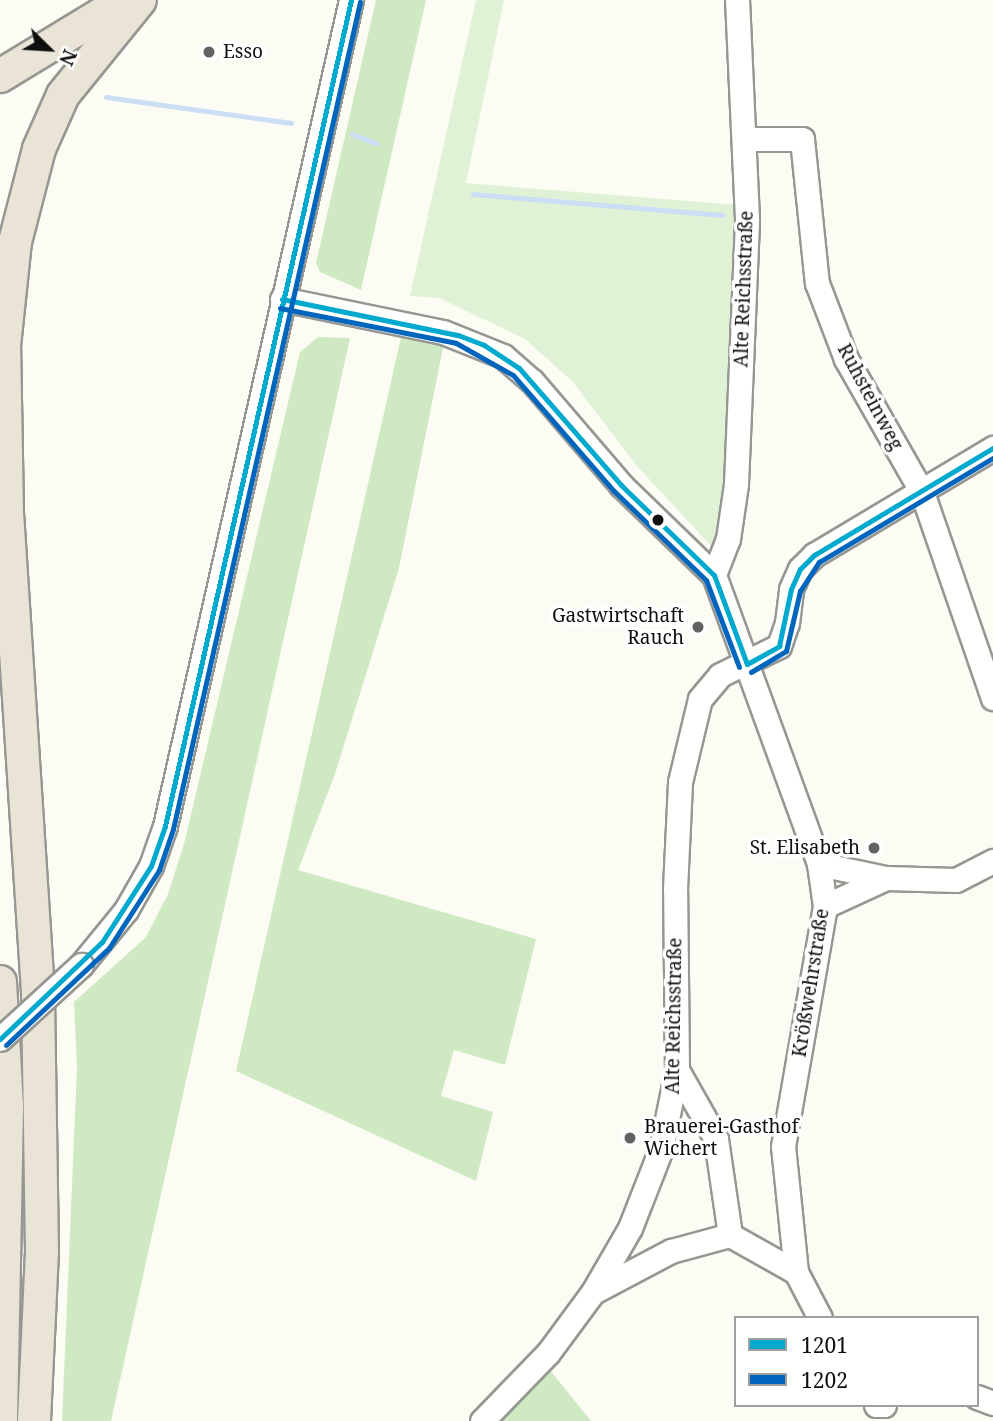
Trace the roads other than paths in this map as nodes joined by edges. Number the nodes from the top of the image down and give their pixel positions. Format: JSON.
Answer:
{"nodes":[{"id":1,"x":125,"y":0,"type":"edge"},
{"id":2,"x":140,"y":0,"type":"edge"},
{"id":3,"x":351,"y":0,"type":"edge"},
{"id":4,"x":737,"y":0,"type":"edge"},
{"id":5,"x":0,"y":76,"type":"edge"},
{"id":6,"x":747,"y":139,"type":"junction"},
{"id":7,"x":282,"y":299,"type":"junction"},
{"id":8,"x":993,"y":447,"type":"edge"},
{"id":9,"x":922,"y":492,"type":"junction"},
{"id":10,"x":713,"y":575,"type":"junction"},
{"id":11,"x":747,"y":664,"type":"junction"},
{"id":12,"x":0,"y":684,"type":"edge"},
{"id":13,"x":993,"y":698,"type":"edge"},
{"id":14,"x":25,"y":836,"type":"junction"},
{"id":15,"x":993,"y":860,"type":"edge"},
{"id":16,"x":820,"y":864,"type":"junction"},
{"id":17,"x":886,"y":878,"type":"junction"},
{"id":18,"x":825,"y":906,"type":"junction"},
{"id":19,"x":0,"y":982,"type":"edge"},
{"id":20,"x":0,"y":1039,"type":"edge"},
{"id":21,"x":677,"y":1070,"type":"junction"},
{"id":22,"x":730,"y":1235,"type":"junction"},
{"id":23,"x":796,"y":1272,"type":"junction"},
{"id":24,"x":593,"y":1292,"type":"junction"},
{"id":25,"x":819,"y":1316,"type":"edge"},
{"id":26,"x":1,"y":1421,"type":"edge"},
{"id":27,"x":34,"y":1421,"type":"edge"},
{"id":28,"x":482,"y":1421,"type":"edge"}],
"edges":[{"from":1,"to":5,"type":"highway"},
{"from":2,"to":14,"type":"highway"},
{"from":3,"to":7,"type":"street"},
{"from":4,"to":6,"type":"street","name":"Alte Reichsstraße"},
{"from":6,"to":9,"type":"street","name":"Ruhsteinweg"},
{"from":6,"to":10,"type":"street","name":"Alte Reichsstraße"},
{"from":7,"to":10,"type":"street"},
{"from":7,"to":20,"type":"street","bridge":true},
{"from":8,"to":9,"type":"street","name":"Alte Reichsstraße"},
{"from":9,"to":11,"type":"street","name":"Alte Reichsstraße"},
{"from":9,"to":13,"type":"street","name":"Ruhsteinweg"},
{"from":10,"to":11,"type":"street","name":"Krößwehrstraße"},
{"from":11,"to":16,"type":"street","name":"Krößwehrstraße"},
{"from":11,"to":21,"type":"street","name":"Alte Reichsstraße"},
{"from":12,"to":14,"type":"highway"},
{"from":14,"to":27,"type":"highway"},
{"from":15,"to":17,"type":"street"},
{"from":16,"to":17,"type":"street"},
{"from":16,"to":18,"type":"street","name":"Krößwehrstraße"},
{"from":17,"to":18,"type":"street"},
{"from":18,"to":23,"type":"street","name":"Krößwehrstraße"},
{"from":19,"to":26,"type":"highway"},
{"from":21,"to":22,"type":"street"},
{"from":21,"to":24,"type":"street","name":"Alte Reichsstraße"},
{"from":22,"to":23,"type":"street"},
{"from":22,"to":24,"type":"street"},
{"from":23,"to":25,"type":"street","name":"Krößwehrstraße"},
{"from":24,"to":28,"type":"street","name":"Alte Reichsstraße"}]}
